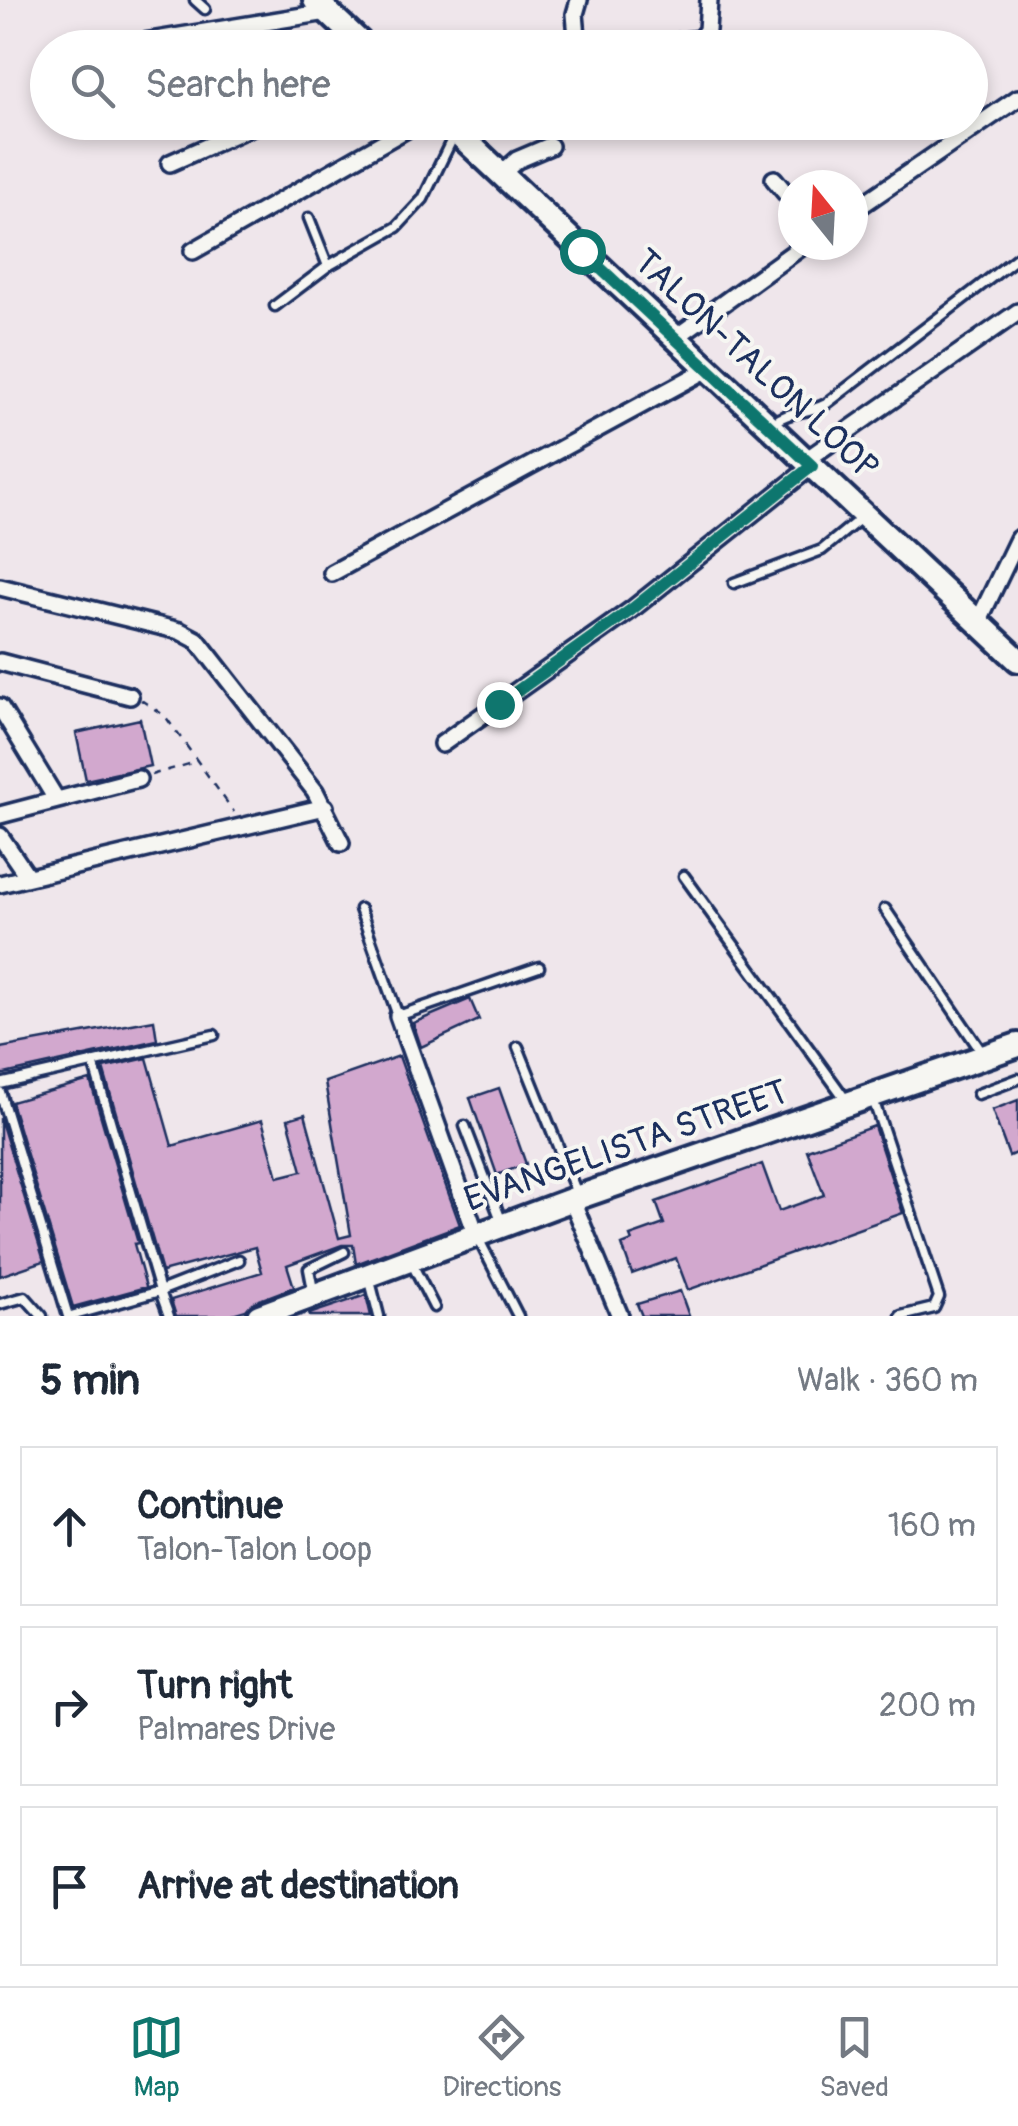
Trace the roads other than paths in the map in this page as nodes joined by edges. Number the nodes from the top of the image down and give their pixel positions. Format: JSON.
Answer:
{"nodes":[{"id":1,"x":195,"y":0,"type":"edge"},
{"id":2,"x":579,"y":0,"type":"edge"},
{"id":3,"x":708,"y":0,"type":"edge"},
{"id":4,"x":321,"y":6,"type":"edge"},
{"id":5,"x":204,"y":8,"type":"dead end"},
{"id":6,"x":200,"y":30,"type":"edge"},
{"id":7,"x":347,"y":30,"type":"edge"},
{"id":8,"x":576,"y":30,"type":"edge"},
{"id":9,"x":706,"y":30,"type":"edge"},
{"id":10,"x":1018,"y":98,"type":"edge"},
{"id":11,"x":988,"y":119,"type":"edge"},
{"id":12,"x":221,"y":140,"type":"edge"},
{"id":13,"x":387,"y":140,"type":"edge"},
{"id":14,"x":446,"y":140,"type":"edge"},
{"id":15,"x":465,"y":140,"type":"edge"},
{"id":16,"x":957,"y":140,"type":"edge"},
{"id":17,"x":550,"y":146,"type":"dead end"},
{"id":18,"x":170,"y":162,"type":"dead end"},
{"id":19,"x":501,"y":174,"type":"junction"},
{"id":20,"x":774,"y":179,"type":"dead end"},
{"id":21,"x":778,"y":184,"type":"edge"},
{"id":22,"x":868,"y":201,"type":"edge"},
{"id":23,"x":309,"y":218,"type":"dead end"},
{"id":24,"x":193,"y":251,"type":"dead end"},
{"id":25,"x":1018,"y":258,"type":"edge"},
{"id":26,"x":783,"y":260,"type":"edge"},
{"id":27,"x":328,"y":266,"type":"junction"},
{"id":28,"x":275,"y":306,"type":"dead end"},
{"id":29,"x":1018,"y":312,"type":"edge"},
{"id":30,"x":675,"y":338,"type":"junction"},
{"id":31,"x":708,"y":369,"type":"junction"},
{"id":32,"x":770,"y":426,"type":"junction"},
{"id":33,"x":809,"y":463,"type":"junction"},
{"id":34,"x":864,"y":514,"type":"junction"},
{"id":35,"x":1018,"y":539,"type":"edge"},
{"id":36,"x":332,"y":574,"type":"dead end"},
{"id":37,"x":734,"y":582,"type":"dead end"},
{"id":38,"x":0,"y":587,"type":"edge"},
{"id":39,"x":978,"y":622,"type":"junction"},
{"id":40,"x":1018,"y":660,"type":"edge"},
{"id":41,"x":0,"y":662,"type":"edge"},
{"id":42,"x":130,"y":696,"type":"road end"},
{"id":43,"x":0,"y":707,"type":"edge"},
{"id":44,"x":442,"y":744,"type":"dead end"},
{"id":45,"x":138,"y":779,"type":"road end"},
{"id":46,"x":56,"y":798,"type":"junction"},
{"id":47,"x":325,"y":807,"type":"junction"},
{"id":48,"x":0,"y":815,"type":"edge"},
{"id":49,"x":0,"y":836,"type":"edge"},
{"id":50,"x":341,"y":843,"type":"dead end"},
{"id":51,"x":684,"y":876,"type":"dead end"},
{"id":52,"x":28,"y":878,"type":"junction"},
{"id":53,"x":0,"y":884,"type":"edge"},
{"id":54,"x":885,"y":908,"type":"dead end"},
{"id":55,"x":360,"y":909,"type":"dead end"},
{"id":56,"x":539,"y":967,"type":"dead end"},
{"id":57,"x":398,"y":1016,"type":"junction"},
{"id":58,"x":214,"y":1035,"type":"dead end"},
{"id":59,"x":1018,"y":1046,"type":"edge"},
{"id":60,"x":518,"y":1047,"type":"dead end"},
{"id":61,"x":985,"y":1057,"type":"junction"},
{"id":62,"x":94,"y":1062,"type":"junction"},
{"id":63,"x":1018,"y":1079,"type":"edge"},
{"id":64,"x":0,"y":1088,"type":"edge"},
{"id":65,"x":978,"y":1094,"type":"dead end"},
{"id":66,"x":861,"y":1101,"type":"junction"},
{"id":67,"x":465,"y":1126,"type":"dead end"},
{"id":68,"x":575,"y":1199,"type":"junction"},
{"id":69,"x":503,"y":1225,"type":"junction"},
{"id":70,"x":476,"y":1234,"type":"junction"},
{"id":71,"x":344,"y":1252,"type":"dead end"},
{"id":72,"x":409,"y":1258,"type":"junction"},
{"id":73,"x":239,"y":1260,"type":"dead end"},
{"id":74,"x":368,"y":1273,"type":"junction"},
{"id":75,"x":160,"y":1291,"type":"junction"},
{"id":76,"x":314,"y":1294,"type":"junction"},
{"id":77,"x":0,"y":1304,"type":"edge"},
{"id":78,"x":434,"y":1308,"type":"dead end"},
{"id":79,"x":42,"y":1316,"type":"edge"},
{"id":80,"x":70,"y":1316,"type":"edge"},
{"id":81,"x":169,"y":1316,"type":"edge"},
{"id":82,"x":258,"y":1316,"type":"edge"},
{"id":83,"x":379,"y":1316,"type":"edge"},
{"id":84,"x":518,"y":1316,"type":"edge"},
{"id":85,"x":620,"y":1316,"type":"edge"},
{"id":86,"x":901,"y":1316,"type":"edge"}],
"edges":[{"from":1,"to":5,"type":"lane"},
{"from":2,"to":8,"type":"street"},
{"from":3,"to":9,"type":"street"},
{"from":4,"to":6,"type":"street"},
{"from":4,"to":7,"type":"street"},
{"from":10,"to":11,"type":"street"},
{"from":12,"to":18,"type":"street"},
{"from":13,"to":24,"type":"street"},
{"from":14,"to":27,"type":"lane"},
{"from":15,"to":19,"type":"street","name":"TALON-TALON LOOP"},
{"from":16,"to":22,"type":"street"},
{"from":17,"to":19,"type":"street"},
{"from":19,"to":30,"type":"street","name":"TALON-TALON LOOP"},
{"from":20,"to":21,"type":"street"},
{"from":23,"to":27,"type":"lane"},
{"from":25,"to":32,"type":"lane"},
{"from":26,"to":30,"type":"street"},
{"from":27,"to":28,"type":"lane"},
{"from":29,"to":33,"type":"street"},
{"from":30,"to":31,"type":"street","name":"TALON-TALON LOOP"},
{"from":31,"to":32,"type":"street","name":"TALON-TALON LOOP"},
{"from":31,"to":36,"type":"street"},
{"from":32,"to":33,"type":"street","name":"TALON-TALON LOOP"},
{"from":33,"to":34,"type":"street","name":"TALON-TALON LOOP"},
{"from":33,"to":44,"type":"street"},
{"from":34,"to":37,"type":"lane"},
{"from":34,"to":39,"type":"street","name":"TALON-TALON LOOP"},
{"from":35,"to":39,"type":"street"},
{"from":38,"to":47,"type":"street"},
{"from":39,"to":40,"type":"street","name":"TALON-TALON LOOP"},
{"from":41,"to":42,"type":"street"},
{"from":43,"to":46,"type":"street"},
{"from":45,"to":46,"type":"street"},
{"from":46,"to":48,"type":"street"},
{"from":47,"to":50,"type":"street"},
{"from":47,"to":52,"type":"street"},
{"from":49,"to":52,"type":"street"},
{"from":51,"to":66,"type":"lane"},
{"from":52,"to":53,"type":"street"},
{"from":54,"to":61,"type":"lane"},
{"from":55,"to":57,"type":"lane"},
{"from":56,"to":57,"type":"lane"},
{"from":57,"to":70,"type":"street"},
{"from":58,"to":62,"type":"lane"},
{"from":59,"to":61,"type":"street","name":"EVANGELISTA STREET"},
{"from":60,"to":68,"type":"lane"},
{"from":61,"to":66,"type":"street","name":"EVANGELISTA STREET"},
{"from":62,"to":64,"type":"lane"},
{"from":62,"to":75,"type":"lane"},
{"from":63,"to":65,"type":"lane"},
{"from":64,"to":80,"type":"lane"},
{"from":66,"to":68,"type":"street","name":"EVANGELISTA STREET"},
{"from":66,"to":86,"type":"lane"},
{"from":67,"to":69,"type":"lane"},
{"from":68,"to":69,"type":"street","name":"EVANGELISTA STREET"},
{"from":68,"to":85,"type":"street"},
{"from":69,"to":70,"type":"street","name":"EVANGELISTA STREET"},
{"from":70,"to":72,"type":"street","name":"EVANGELISTA STREET"},
{"from":70,"to":84,"type":"lane"},
{"from":71,"to":76,"type":"lane"},
{"from":72,"to":74,"type":"street","name":"EVANGELISTA STREET"},
{"from":72,"to":78,"type":"lane"},
{"from":73,"to":75,"type":"lane"},
{"from":74,"to":76,"type":"street","name":"EVANGELISTA STREET"},
{"from":74,"to":83,"type":"lane"},
{"from":75,"to":80,"type":"lane"},
{"from":75,"to":81,"type":"lane"},
{"from":76,"to":82,"type":"street","name":"EVANGELISTA STREET"},
{"from":77,"to":79,"type":"lane"}]}
